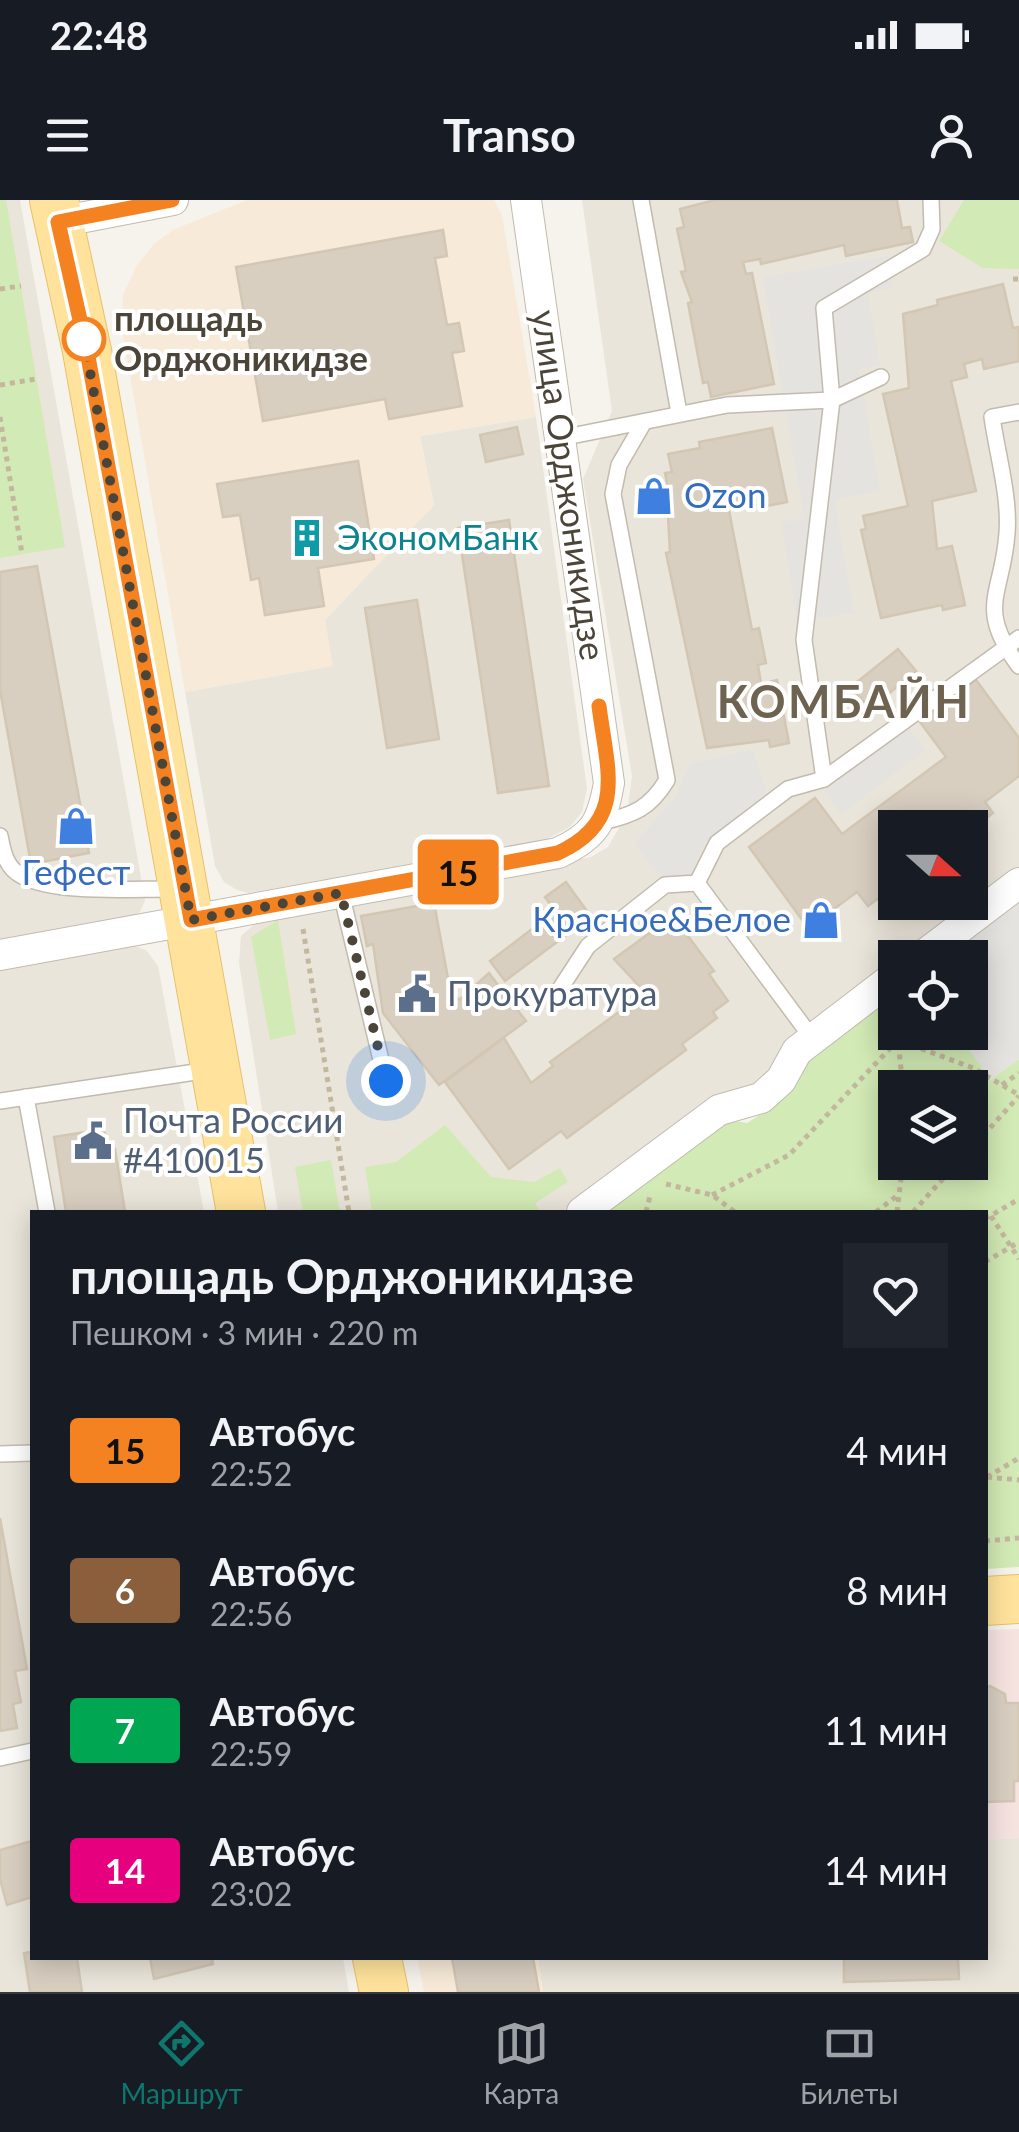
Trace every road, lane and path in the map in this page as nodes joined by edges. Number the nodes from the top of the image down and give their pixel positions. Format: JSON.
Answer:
{"nodes":[{"id":1,"x":172,"y":200,"type":"edge"},
{"id":2,"x":526,"y":200,"type":"edge"},
{"id":3,"x":640,"y":200,"type":"edge"},
{"id":4,"x":931,"y":200,"type":"edge"},
{"id":5,"x":56,"y":211,"type":"edge"},
{"id":6,"x":21,"y":286,"type":"dead end"},
{"id":7,"x":0,"y":289,"type":"edge"},
{"id":8,"x":881,"y":377,"type":"dead end"},
{"id":9,"x":36,"y":379,"type":"dead end"},
{"id":10,"x":0,"y":385,"type":"edge"},
{"id":11,"x":832,"y":400,"type":"junction"},
{"id":12,"x":1019,"y":412,"type":"edge"},
{"id":13,"x":679,"y":413,"type":"junction"},
{"id":14,"x":0,"y":417,"type":"edge"},
{"id":15,"x":644,"y":422,"type":"junction"},
{"id":16,"x":562,"y":438,"type":"junction"},
{"id":17,"x":22,"y":554,"type":"dead end"},
{"id":18,"x":1012,"y":643,"type":"edge"},
{"id":19,"x":1019,"y":666,"type":"edge"},
{"id":20,"x":824,"y":779,"type":"junction"},
{"id":21,"x":602,"y":822,"type":"junction"},
{"id":22,"x":0,"y":836,"type":"edge"},
{"id":23,"x":697,"y":883,"type":"junction"},
{"id":24,"x":1019,"y":883,"type":"edge"},
{"id":25,"x":341,"y":893,"type":"junction"},
{"id":26,"x":299,"y":901,"type":"junction"},
{"id":27,"x":188,"y":905,"type":"junction"},
{"id":28,"x":944,"y":940,"type":"edge"},
{"id":29,"x":0,"y":955,"type":"edge"},
{"id":30,"x":878,"y":989,"type":"edge"},
{"id":31,"x":554,"y":998,"type":"dead end"},
{"id":32,"x":871,"y":1013,"type":"dead end"},
{"id":33,"x":878,"y":1020,"type":"edge"},
{"id":34,"x":812,"y":1038,"type":"junction"},
{"id":35,"x":889,"y":1050,"type":"edge"},
{"id":36,"x":924,"y":1050,"type":"edge"},
{"id":37,"x":216,"y":1069,"type":"junction"},
{"id":38,"x":1019,"y":1073,"type":"edge"},
{"id":39,"x":386,"y":1081,"type":"dead end"},
{"id":40,"x":1002,"y":1085,"type":"junction"},
{"id":41,"x":1019,"y":1096,"type":"edge"},
{"id":42,"x":26,"y":1097,"type":"junction"},
{"id":43,"x":0,"y":1102,"type":"edge"},
{"id":44,"x":988,"y":1130,"type":"edge"},
{"id":45,"x":901,"y":1180,"type":"edge"},
{"id":46,"x":942,"y":1180,"type":"edge"},
{"id":47,"x":654,"y":1182,"type":"dead end"},
{"id":48,"x":898,"y":1194,"type":"junction"},
{"id":49,"x":712,"y":1195,"type":"junction"},
{"id":50,"x":1019,"y":1199,"type":"edge"},
{"id":51,"x":46,"y":1210,"type":"edge"},
{"id":52,"x":242,"y":1210,"type":"edge"},
{"id":53,"x":349,"y":1210,"type":"edge"},
{"id":54,"x":585,"y":1210,"type":"edge"},
{"id":55,"x":733,"y":1210,"type":"edge"},
{"id":56,"x":878,"y":1210,"type":"edge"},
{"id":57,"x":898,"y":1210,"type":"edge"},
{"id":58,"x":915,"y":1210,"type":"edge"},
{"id":59,"x":988,"y":1217,"type":"edge"},
{"id":60,"x":1019,"y":1242,"type":"edge"},
{"id":61,"x":1011,"y":1247,"type":"junction"},
{"id":62,"x":1019,"y":1259,"type":"edge"},
{"id":63,"x":988,"y":1260,"type":"edge"},
{"id":64,"x":0,"y":1454,"type":"edge"},
{"id":65,"x":30,"y":1454,"type":"edge"},
{"id":66,"x":1019,"y":1458,"type":"edge"},
{"id":67,"x":988,"y":1475,"type":"edge"},
{"id":68,"x":988,"y":1476,"type":"edge"},
{"id":69,"x":1019,"y":1480,"type":"edge"},
{"id":70,"x":1019,"y":1538,"type":"edge"},
{"id":71,"x":988,"y":1540,"type":"edge"},
{"id":72,"x":1019,"y":1599,"type":"edge"},
{"id":73,"x":988,"y":1601,"type":"edge"},
{"id":74,"x":30,"y":1751,"type":"edge"},
{"id":75,"x":0,"y":1758,"type":"edge"},
{"id":76,"x":377,"y":1960,"type":"edge"},
{"id":77,"x":384,"y":1992,"type":"edge"}],
"edges":[{"from":1,"to":5,"type":"street"},
{"from":2,"to":16,"type":"street","name":"улица Орджоникидзе"},
{"from":3,"to":13,"type":"lane"},
{"from":4,"to":11,"type":"lane"},
{"from":5,"to":27,"type":"main road"},
{"from":6,"to":7,"type":"path"},
{"from":8,"to":11,"type":"lane"},
{"from":9,"to":10,"type":"path"},
{"from":11,"to":13,"type":"lane"},
{"from":11,"to":20,"type":"lane"},
{"from":12,"to":18,"type":"lane"},
{"from":13,"to":15,"type":"lane"},
{"from":14,"to":17,"type":"path"},
{"from":15,"to":16,"type":"lane"},
{"from":15,"to":21,"type":"lane"},
{"from":16,"to":21,"type":"street","name":"улица Орджоникидзе"},
{"from":18,"to":19,"type":"lane"},
{"from":18,"to":20,"type":"lane"},
{"from":20,"to":23,"type":"lane"},
{"from":21,"to":25,"type":"street"},
{"from":22,"to":27,"type":"lane"},
{"from":23,"to":31,"type":"lane"},
{"from":23,"to":34,"type":"lane"},
{"from":24,"to":28,"type":"street"},
{"from":25,"to":26,"type":"street"},
{"from":25,"to":39,"type":"lane"},
{"from":26,"to":27,"type":"street"},
{"from":26,"to":53,"type":"path"},
{"from":27,"to":29,"type":"street"},
{"from":27,"to":37,"type":"main road"},
{"from":30,"to":34,"type":"street"},
{"from":32,"to":33,"type":"path"},
{"from":34,"to":54,"type":"street"},
{"from":35,"to":49,"type":"path"},
{"from":36,"to":40,"type":"path"},
{"from":37,"to":42,"type":"lane"},
{"from":37,"to":52,"type":"main road"},
{"from":38,"to":40,"type":"path"},
{"from":40,"to":41,"type":"path"},
{"from":41,"to":44,"type":"path"},
{"from":42,"to":43,"type":"lane"},
{"from":42,"to":51,"type":"lane"},
{"from":45,"to":48,"type":"path"},
{"from":46,"to":58,"type":"path"},
{"from":47,"to":49,"type":"path"},
{"from":48,"to":56,"type":"path"},
{"from":48,"to":57,"type":"path"},
{"from":49,"to":55,"type":"path"},
{"from":50,"to":59,"type":"path"},
{"from":59,"to":61,"type":"path"},
{"from":60,"to":61,"type":"path"},
{"from":61,"to":62,"type":"path"},
{"from":61,"to":63,"type":"path"},
{"from":64,"to":65,"type":"lane"},
{"from":66,"to":67,"type":"path"},
{"from":68,"to":69,"type":"path"},
{"from":70,"to":71,"type":"path"},
{"from":72,"to":73,"type":"main road"},
{"from":74,"to":75,"type":"lane"},
{"from":76,"to":77,"type":"main road"}]}
